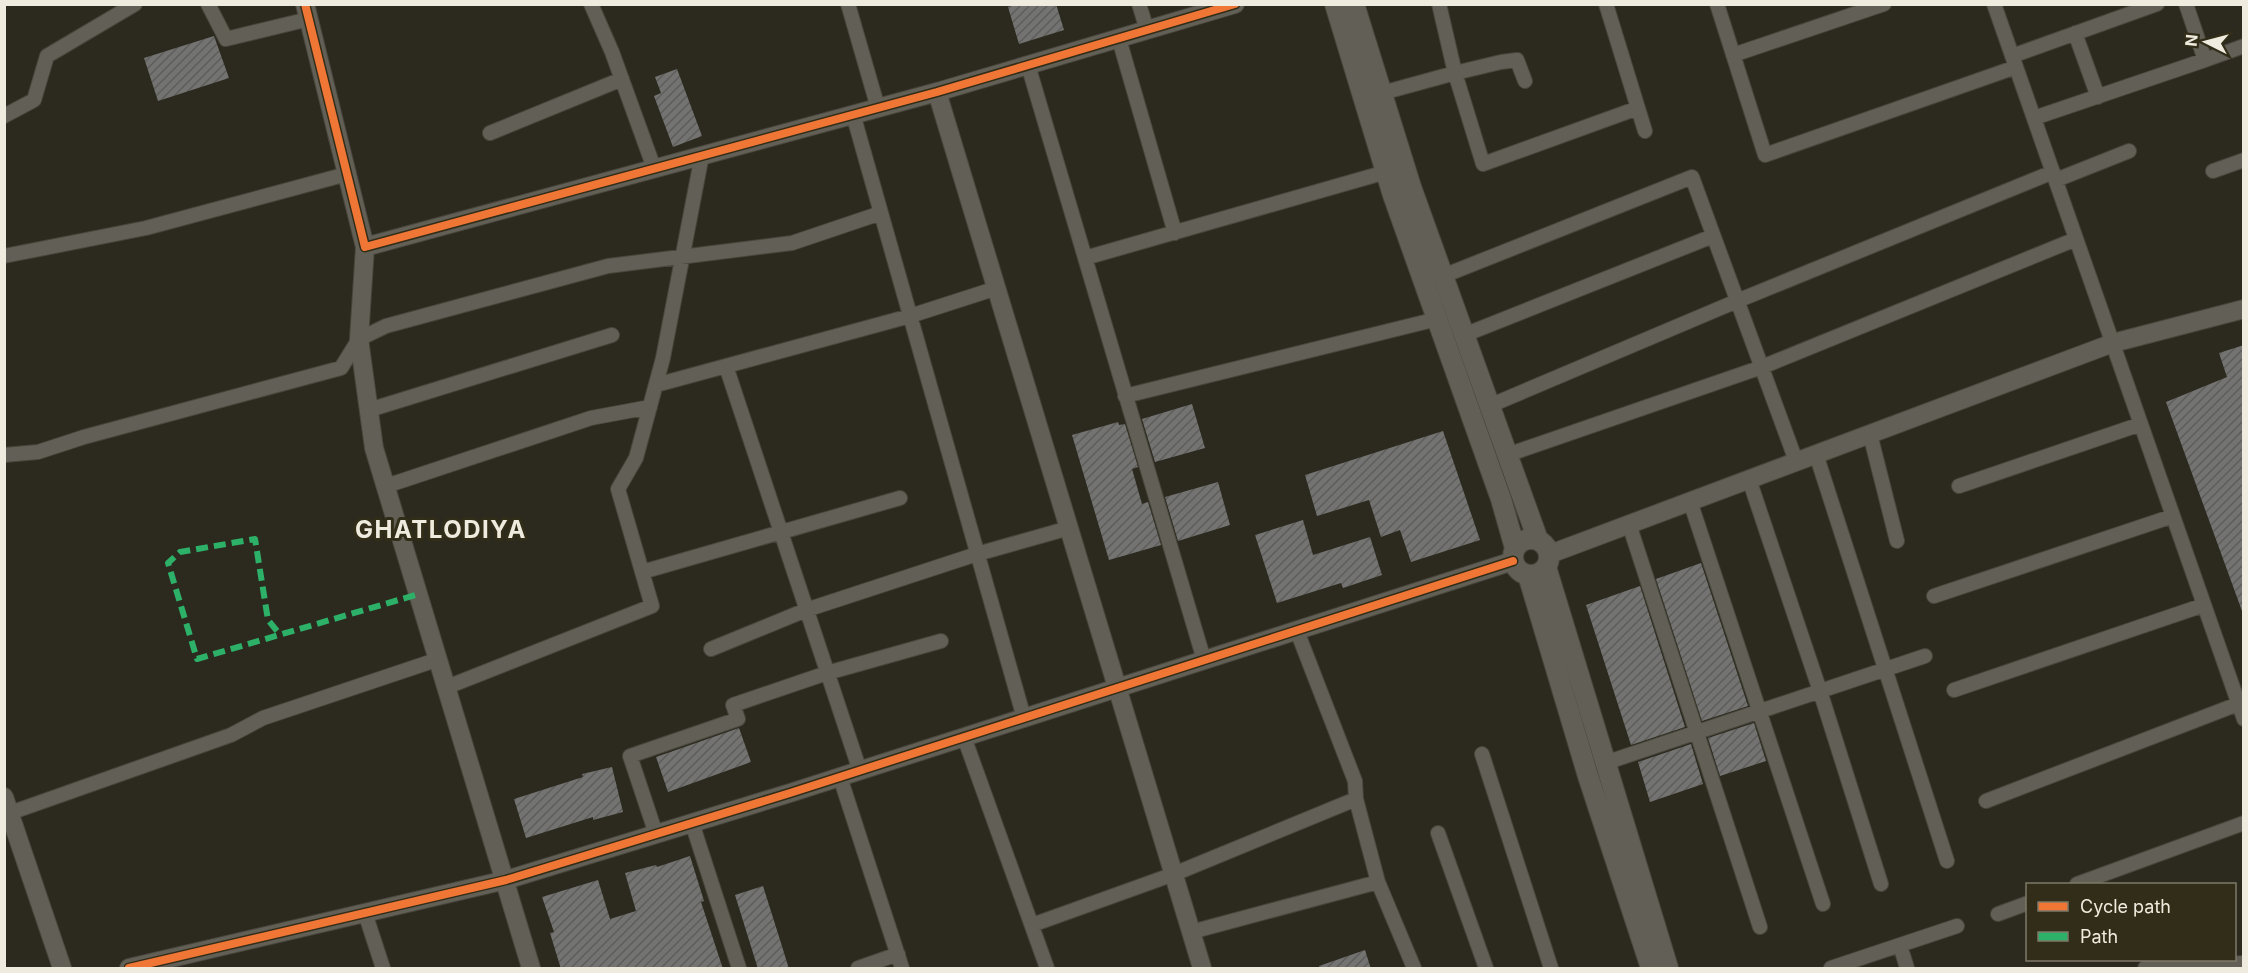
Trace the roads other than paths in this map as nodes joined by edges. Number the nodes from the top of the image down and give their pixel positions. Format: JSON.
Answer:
{"nodes":[{"id":1,"x":135,"y":4,"type":"edge"},
{"id":2,"x":208,"y":4,"type":"edge"},
{"id":3,"x":591,"y":4,"type":"edge"},
{"id":4,"x":848,"y":4,"type":"edge"},
{"id":5,"x":1139,"y":4,"type":"edge"},
{"id":6,"x":1235,"y":4,"type":"edge"},
{"id":7,"x":1335,"y":4,"type":"edge"},
{"id":8,"x":1354,"y":4,"type":"edge"},
{"id":9,"x":1439,"y":4,"type":"edge"},
{"id":10,"x":1606,"y":4,"type":"edge"},
{"id":11,"x":1717,"y":4,"type":"edge"},
{"id":12,"x":1884,"y":4,"type":"edge"},
{"id":13,"x":1994,"y":4,"type":"edge"},
{"id":14,"x":2157,"y":4,"type":"edge"},
{"id":15,"x":2186,"y":4,"type":"edge"},
{"id":16,"x":307,"y":12,"type":"edge"},
{"id":17,"x":1147,"y":30,"type":"junction"},
{"id":18,"x":2075,"y":33,"type":"junction"},
{"id":19,"x":1119,"y":39,"type":"junction"},
{"id":20,"x":2244,"y":46,"type":"edge"},
{"id":21,"x":1733,"y":55,"type":"junction"},
{"id":22,"x":2205,"y":60,"type":"junction"},
{"id":23,"x":2014,"y":61,"type":"junction"},
{"id":24,"x":1029,"y":65,"type":"junction"},
{"id":25,"x":1455,"y":73,"type":"junction"},
{"id":26,"x":622,"y":79,"type":"junction"},
{"id":27,"x":1525,"y":81,"type":"dead end"},
{"id":28,"x":937,"y":92,"type":"junction"},
{"id":29,"x":1382,"y":93,"type":"junction"},
{"id":30,"x":2098,"y":97,"type":"junction"},
{"id":31,"x":878,"y":108,"type":"junction"},
{"id":32,"x":1638,"y":108,"type":"junction"},
{"id":33,"x":853,"y":114,"type":"junction"},
{"id":34,"x":4,"y":116,"type":"edge"},
{"id":35,"x":2034,"y":118,"type":"junction"},
{"id":36,"x":1645,"y":131,"type":"dead end"},
{"id":37,"x":490,"y":133,"type":"dead end"},
{"id":38,"x":2129,"y":151,"type":"dead end"},
{"id":39,"x":702,"y":155,"type":"junction"},
{"id":40,"x":2244,"y":160,"type":"edge"},
{"id":41,"x":654,"y":168,"type":"junction"},
{"id":42,"x":2213,"y":171,"type":"dead end"},
{"id":43,"x":1386,"y":172,"type":"junction"},
{"id":44,"x":347,"y":174,"type":"junction"},
{"id":45,"x":2054,"y":176,"type":"junction"},
{"id":46,"x":881,"y":213,"type":"junction"},
{"id":47,"x":1175,"y":233,"type":"junction"},
{"id":48,"x":1713,"y":236,"type":"junction"},
{"id":49,"x":2076,"y":239,"type":"junction"},
{"id":50,"x":365,"y":247,"type":"junction"},
{"id":51,"x":4,"y":256,"type":"edge"},
{"id":52,"x":683,"y":257,"type":"junction"},
{"id":53,"x":1085,"y":258,"type":"junction"},
{"id":54,"x":1443,"y":276,"type":"junction"},
{"id":55,"x":997,"y":288,"type":"junction"},
{"id":56,"x":1737,"y":301,"type":"junction"},
{"id":57,"x":2244,"y":309,"type":"edge"},
{"id":58,"x":910,"y":316,"type":"junction"},
{"id":59,"x":1437,"y":319,"type":"junction"},
{"id":60,"x":612,"y":335,"type":"dead end"},
{"id":61,"x":1464,"y":335,"type":"junction"},
{"id":62,"x":359,"y":339,"type":"junction"},
{"id":63,"x":2112,"y":343,"type":"junction"},
{"id":64,"x":726,"y":366,"type":"junction"},
{"id":65,"x":1762,"y":367,"type":"junction"},
{"id":66,"x":656,"y":385,"type":"junction"},
{"id":67,"x":1125,"y":396,"type":"junction"},
{"id":68,"x":1489,"y":406,"type":"junction"},
{"id":69,"x":650,"y":407,"type":"junction"},
{"id":70,"x":369,"y":410,"type":"junction"},
{"id":71,"x":2141,"y":424,"type":"junction"},
{"id":72,"x":1870,"y":434,"type":"junction"},
{"id":73,"x":4,"y":454,"type":"edge"},
{"id":74,"x":1816,"y":454,"type":"junction"},
{"id":75,"x":1507,"y":455,"type":"junction"},
{"id":76,"x":1796,"y":461,"type":"junction"},
{"id":77,"x":1749,"y":479,"type":"junction"},
{"id":78,"x":386,"y":486,"type":"junction"},
{"id":79,"x":1959,"y":486,"type":"dead end"},
{"id":80,"x":900,"y":498,"type":"dead end"},
{"id":81,"x":1690,"y":501,"type":"junction"},
{"id":82,"x":2173,"y":516,"type":"junction"},
{"id":83,"x":1629,"y":524,"type":"junction"},
{"id":84,"x":1069,"y":528,"type":"junction"},
{"id":85,"x":781,"y":533,"type":"junction"},
{"id":86,"x":1897,"y":541,"type":"dead end"},
{"id":87,"x":977,"y":554,"type":"junction"},
{"id":88,"x":1545,"y":554,"type":"junction"},
{"id":89,"x":1514,"y":555,"type":"junction"},
{"id":90,"x":642,"y":572,"type":"junction"},
{"id":91,"x":1528,"y":575,"type":"junction"},
{"id":92,"x":1934,"y":596,"type":"dead end"},
{"id":93,"x":2204,"y":605,"type":"junction"},
{"id":94,"x":806,"y":610,"type":"junction"},
{"id":95,"x":1297,"y":630,"type":"junction"},
{"id":96,"x":941,"y":641,"type":"dead end"},
{"id":97,"x":711,"y":649,"type":"dead end"},
{"id":98,"x":1925,"y":656,"type":"dead end"},
{"id":99,"x":438,"y":659,"type":"junction"},
{"id":100,"x":1204,"y":660,"type":"junction"},
{"id":101,"x":1885,"y":669,"type":"junction"},
{"id":102,"x":827,"y":673,"type":"junction"},
{"id":103,"x":447,"y":687,"type":"junction"},
{"id":104,"x":1118,"y":688,"type":"junction"},
{"id":105,"x":1954,"y":690,"type":"dead end"},
{"id":106,"x":1820,"y":691,"type":"junction"},
{"id":107,"x":2238,"y":704,"type":"junction"},
{"id":108,"x":1759,"y":712,"type":"junction"},
{"id":109,"x":1024,"y":718,"type":"junction"},
{"id":110,"x":2244,"y":719,"type":"edge"},
{"id":111,"x":1698,"y":732,"type":"junction"},
{"id":112,"x":964,"y":737,"type":"junction"},
{"id":113,"x":1482,"y":754,"type":"dead end"},
{"id":114,"x":1605,"y":763,"type":"junction"},
{"id":115,"x":860,"y":771,"type":"junction"},
{"id":116,"x":840,"y":777,"type":"junction"},
{"id":117,"x":1356,"y":799,"type":"junction"},
{"id":118,"x":1986,"y":801,"type":"dead end"},
{"id":119,"x":7,"y":805,"type":"edge"},
{"id":120,"x":692,"y":823,"type":"junction"},
{"id":121,"x":2244,"y":823,"type":"edge"},
{"id":122,"x":1438,"y":833,"type":"dead end"},
{"id":123,"x":656,"y":834,"type":"junction"},
{"id":124,"x":1947,"y":861,"type":"dead end"},
{"id":125,"x":1174,"y":874,"type":"junction"},
{"id":126,"x":506,"y":880,"type":"junction"},
{"id":127,"x":1378,"y":882,"type":"junction"},
{"id":128,"x":2082,"y":883,"type":"edge"},
{"id":129,"x":1881,"y":884,"type":"dead end"},
{"id":130,"x":1823,"y":904,"type":"dead end"},
{"id":131,"x":2026,"y":904,"type":"edge"},
{"id":132,"x":365,"y":913,"type":"junction"},
{"id":133,"x":1998,"y":914,"type":"dead end"},
{"id":134,"x":1032,"y":925,"type":"junction"},
{"id":135,"x":1958,"y":926,"type":"dead end"},
{"id":136,"x":1760,"y":927,"type":"dead end"},
{"id":137,"x":1191,"y":932,"type":"junction"},
{"id":138,"x":1900,"y":945,"type":"junction"},
{"id":139,"x":898,"y":954,"type":"junction"},
{"id":140,"x":2244,"y":963,"type":"edge"},
{"id":141,"x":62,"y":969,"type":"edge"},
{"id":142,"x":129,"y":969,"type":"edge"},
{"id":143,"x":383,"y":969,"type":"edge"},
{"id":144,"x":531,"y":969,"type":"edge"},
{"id":145,"x":739,"y":969,"type":"edge"},
{"id":146,"x":858,"y":969,"type":"edge"},
{"id":147,"x":902,"y":969,"type":"edge"},
{"id":148,"x":1047,"y":969,"type":"edge"},
{"id":149,"x":1202,"y":969,"type":"edge"},
{"id":150,"x":1414,"y":969,"type":"edge"},
{"id":151,"x":1485,"y":969,"type":"edge"},
{"id":152,"x":1551,"y":969,"type":"edge"},
{"id":153,"x":1651,"y":969,"type":"edge"},
{"id":154,"x":1668,"y":969,"type":"edge"},
{"id":155,"x":1831,"y":969,"type":"edge"},
{"id":156,"x":1907,"y":969,"type":"edge"},
{"id":157,"x":2145,"y":969,"type":"edge"}],
"edges":[{"from":1,"to":34,"type":"street"},
{"from":2,"to":16,"type":"street"},
{"from":3,"to":26,"type":"street"},
{"from":4,"to":31,"type":"street"},
{"from":5,"to":17,"type":"street"},
{"from":6,"to":17,"type":"street"},
{"from":7,"to":43,"type":"main road"},
{"from":8,"to":29,"type":"main road"},
{"from":9,"to":25,"type":"street"},
{"from":10,"to":32,"type":"street"},
{"from":11,"to":21,"type":"street"},
{"from":12,"to":21,"type":"street"},
{"from":13,"to":23,"type":"street"},
{"from":14,"to":18,"type":"street"},
{"from":15,"to":22,"type":"street"},
{"from":16,"to":44,"type":"street"},
{"from":17,"to":19,"type":"street"},
{"from":18,"to":23,"type":"street"},
{"from":18,"to":30,"type":"street"},
{"from":19,"to":24,"type":"street"},
{"from":19,"to":47,"type":"street"},
{"from":20,"to":22,"type":"street"},
{"from":21,"to":23,"type":"street"},
{"from":22,"to":30,"type":"street"},
{"from":23,"to":35,"type":"street"},
{"from":24,"to":28,"type":"street"},
{"from":24,"to":53,"type":"street"},
{"from":25,"to":27,"type":"street"},
{"from":25,"to":29,"type":"street"},
{"from":25,"to":32,"type":"street"},
{"from":26,"to":37,"type":"street"},
{"from":26,"to":41,"type":"street"},
{"from":28,"to":31,"type":"street"},
{"from":28,"to":55,"type":"street"},
{"from":29,"to":54,"type":"main road"},
{"from":30,"to":35,"type":"street"},
{"from":31,"to":33,"type":"street"},
{"from":32,"to":36,"type":"street"},
{"from":33,"to":39,"type":"street"},
{"from":33,"to":46,"type":"street"},
{"from":35,"to":45,"type":"street"},
{"from":38,"to":45,"type":"street"},
{"from":39,"to":41,"type":"street"},
{"from":39,"to":52,"type":"street"},
{"from":40,"to":42,"type":"street"},
{"from":41,"to":50,"type":"street"},
{"from":43,"to":47,"type":"street"},
{"from":43,"to":59,"type":"main road"},
{"from":44,"to":50,"type":"street"},
{"from":44,"to":51,"type":"street"},
{"from":45,"to":49,"type":"street"},
{"from":45,"to":56,"type":"street"},
{"from":46,"to":52,"type":"street"},
{"from":46,"to":58,"type":"street"},
{"from":47,"to":53,"type":"street"},
{"from":48,"to":54,"type":"street"},
{"from":48,"to":56,"type":"street"},
{"from":48,"to":61,"type":"street"},
{"from":49,"to":63,"type":"street"},
{"from":49,"to":65,"type":"street"},
{"from":50,"to":62,"type":"street"},
{"from":52,"to":62,"type":"street"},
{"from":52,"to":66,"type":"street"},
{"from":53,"to":67,"type":"street"},
{"from":54,"to":61,"type":"main road"},
{"from":55,"to":58,"type":"street"},
{"from":55,"to":84,"type":"street"},
{"from":56,"to":65,"type":"street"},
{"from":56,"to":68,"type":"street"},
{"from":57,"to":63,"type":"street"},
{"from":58,"to":64,"type":"street"},
{"from":58,"to":87,"type":"street"},
{"from":59,"to":67,"type":"street"},
{"from":59,"to":89,"type":"main road"},
{"from":60,"to":70,"type":"street"},
{"from":61,"to":68,"type":"main road"},
{"from":62,"to":70,"type":"street"},
{"from":62,"to":73,"type":"street"},
{"from":63,"to":71,"type":"street"},
{"from":63,"to":72,"type":"street"},
{"from":64,"to":66,"type":"street"},
{"from":64,"to":85,"type":"street"},
{"from":65,"to":75,"type":"street"},
{"from":65,"to":76,"type":"street"},
{"from":66,"to":69,"type":"street"},
{"from":67,"to":100,"type":"street"},
{"from":68,"to":75,"type":"main road"},
{"from":69,"to":78,"type":"street"},
{"from":69,"to":90,"type":"street"},
{"from":70,"to":78,"type":"street"},
{"from":71,"to":79,"type":"street"},
{"from":71,"to":82,"type":"street"},
{"from":72,"to":74,"type":"street"},
{"from":72,"to":86,"type":"street"},
{"from":74,"to":76,"type":"street"},
{"from":74,"to":101,"type":"street"},
{"from":75,"to":88,"type":"main road"},
{"from":76,"to":77,"type":"street"},
{"from":77,"to":81,"type":"street"},
{"from":77,"to":106,"type":"street"},
{"from":78,"to":99,"type":"street"},
{"from":80,"to":85,"type":"street"},
{"from":81,"to":83,"type":"street"},
{"from":81,"to":108,"type":"street"},
{"from":82,"to":92,"type":"street"},
{"from":82,"to":93,"type":"street"},
{"from":83,"to":88,"type":"street"},
{"from":83,"to":111,"type":"street"},
{"from":84,"to":87,"type":"street"},
{"from":84,"to":104,"type":"street"},
{"from":85,"to":90,"type":"street"},
{"from":85,"to":94,"type":"street"},
{"from":87,"to":94,"type":"street"},
{"from":87,"to":109,"type":"street"},
{"from":88,"to":89,"type":"main road"},
{"from":88,"to":91,"type":"main road"},
{"from":88,"to":114,"type":"main road"},
{"from":89,"to":91,"type":"main road"},
{"from":89,"to":95,"type":"street"},
{"from":90,"to":103,"type":"street"},
{"from":91,"to":153,"type":"main road"},
{"from":93,"to":105,"type":"street"},
{"from":93,"to":107,"type":"street"},
{"from":94,"to":97,"type":"street"},
{"from":94,"to":102,"type":"street"},
{"from":95,"to":100,"type":"street"},
{"from":95,"to":117,"type":"street"},
{"from":96,"to":102,"type":"street"},
{"from":98,"to":101,"type":"street"},
{"from":99,"to":103,"type":"street"},
{"from":99,"to":119,"type":"street"},
{"from":100,"to":104,"type":"street"},
{"from":101,"to":106,"type":"street"},
{"from":101,"to":124,"type":"street"},
{"from":102,"to":115,"type":"street"},
{"from":102,"to":123,"type":"street"},
{"from":103,"to":126,"type":"street"},
{"from":104,"to":109,"type":"street"},
{"from":104,"to":125,"type":"street"},
{"from":106,"to":108,"type":"street"},
{"from":106,"to":129,"type":"street"},
{"from":107,"to":110,"type":"street"},
{"from":107,"to":118,"type":"street"},
{"from":108,"to":111,"type":"street"},
{"from":108,"to":130,"type":"street"},
{"from":109,"to":112,"type":"street"},
{"from":111,"to":114,"type":"street"},
{"from":111,"to":136,"type":"street"},
{"from":112,"to":115,"type":"street"},
{"from":112,"to":134,"type":"street"},
{"from":113,"to":152,"type":"street"},
{"from":114,"to":154,"type":"main road"},
{"from":115,"to":116,"type":"street"},
{"from":116,"to":120,"type":"street"},
{"from":116,"to":139,"type":"street"},
{"from":117,"to":125,"type":"street"},
{"from":117,"to":127,"type":"street"},
{"from":119,"to":141,"type":"street"},
{"from":120,"to":123,"type":"street"},
{"from":120,"to":145,"type":"street"},
{"from":121,"to":128,"type":"street"},
{"from":122,"to":151,"type":"street"},
{"from":123,"to":126,"type":"street"},
{"from":125,"to":134,"type":"street"},
{"from":125,"to":137,"type":"street"},
{"from":126,"to":132,"type":"street"},
{"from":126,"to":144,"type":"street"},
{"from":127,"to":137,"type":"street"},
{"from":127,"to":150,"type":"street"},
{"from":131,"to":133,"type":"street"},
{"from":132,"to":142,"type":"street"},
{"from":132,"to":143,"type":"street"},
{"from":134,"to":148,"type":"street"},
{"from":135,"to":138,"type":"street"},
{"from":137,"to":149,"type":"street"},
{"from":138,"to":155,"type":"street"},
{"from":138,"to":156,"type":"street"},
{"from":139,"to":146,"type":"street"},
{"from":139,"to":147,"type":"street"},
{"from":140,"to":157,"type":"street"}]}
